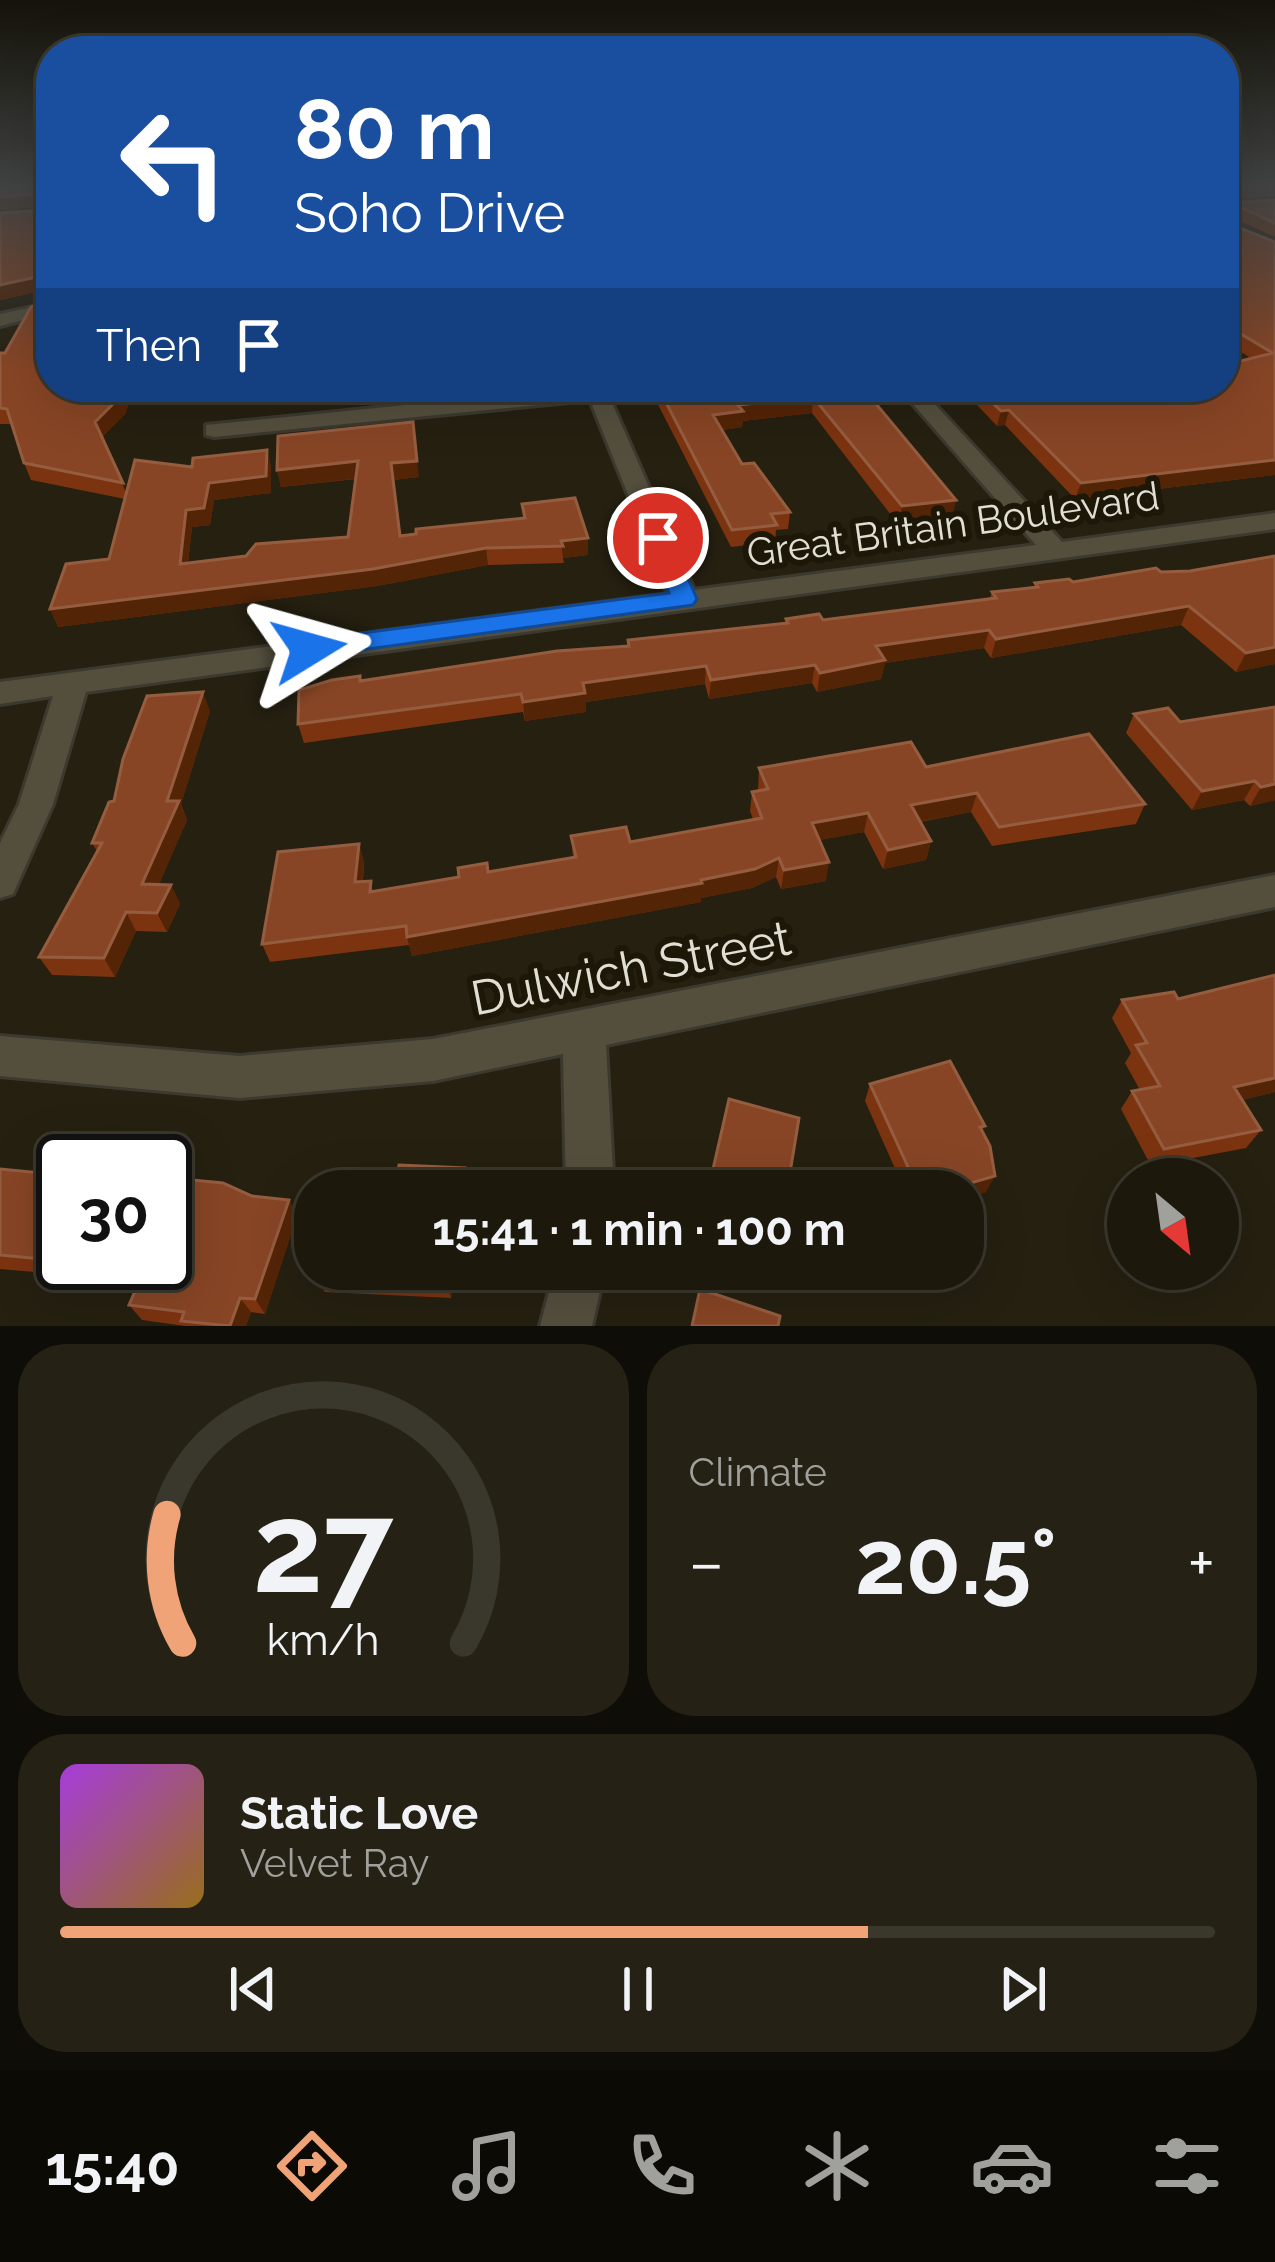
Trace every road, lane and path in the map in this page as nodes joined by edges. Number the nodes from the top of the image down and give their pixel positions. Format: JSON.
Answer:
{"nodes":[{"id":1,"x":36,"y":312,"type":"edge"},
{"id":2,"x":0,"y":320,"type":"edge"},
{"id":3,"x":481,"y":402,"type":"edge"},
{"id":4,"x":601,"y":402,"type":"edge"},
{"id":5,"x":922,"y":402,"type":"edge"},
{"id":6,"x":214,"y":430,"type":"dead end"},
{"id":7,"x":1275,"y":521,"type":"edge"},
{"id":8,"x":1055,"y":550,"type":"junction"},
{"id":9,"x":684,"y":599,"type":"junction"},
{"id":10,"x":74,"y":680,"type":"junction"},
{"id":11,"x":0,"y":693,"type":"edge"},
{"id":12,"x":0,"y":883,"type":"edge"},
{"id":13,"x":1275,"y":891,"type":"edge"},
{"id":14,"x":584,"y":1029,"type":"junction"},
{"id":15,"x":0,"y":1056,"type":"edge"},
{"id":16,"x":589,"y":1170,"type":"edge"},
{"id":17,"x":575,"y":1290,"type":"edge"},
{"id":18,"x":566,"y":1326,"type":"edge"}],
"edges":[{"from":1,"to":2,"type":"street"},
{"from":3,"to":6,"type":"street"},
{"from":4,"to":9,"type":"street"},
{"from":5,"to":8,"type":"street"},
{"from":7,"to":8,"type":"street","name":"Great Britain Boulevard"},
{"from":8,"to":9,"type":"street","name":"Great Britain Boulevard"},
{"from":9,"to":10,"type":"street","name":"Great Britain Boulevard"},
{"from":10,"to":11,"type":"street","name":"Great Britain Boulevard"},
{"from":10,"to":12,"type":"street"},
{"from":13,"to":14,"type":"street","name":"Dulwich Street"},
{"from":14,"to":15,"type":"street","name":"Dulwich Street"},
{"from":14,"to":16,"type":"street"},
{"from":17,"to":18,"type":"street"}]}
